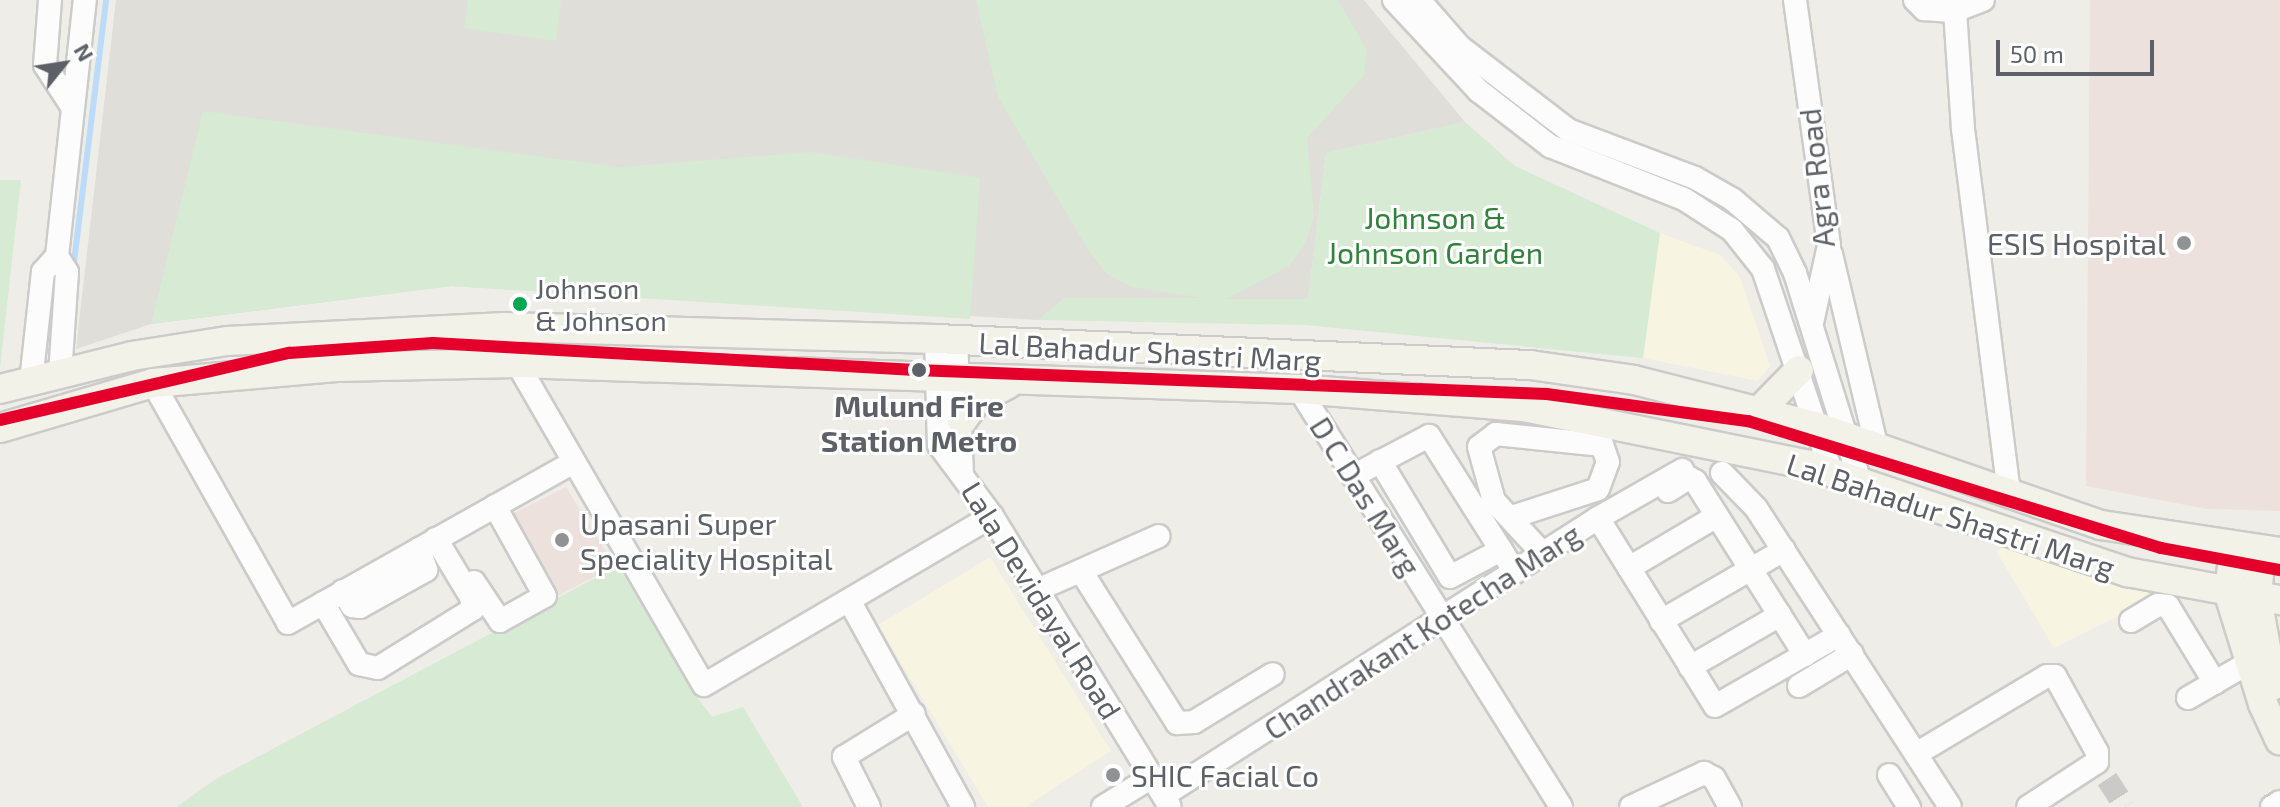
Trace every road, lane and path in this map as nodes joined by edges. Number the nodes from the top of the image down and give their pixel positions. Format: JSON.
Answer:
{"nodes":[{"id":1,"x":50,"y":0,"type":"edge"},
{"id":2,"x":85,"y":0,"type":"edge"},
{"id":3,"x":1394,"y":0,"type":"edge"},
{"id":4,"x":1419,"y":0,"type":"edge"},
{"id":5,"x":1795,"y":0,"type":"edge"},
{"id":6,"x":1915,"y":0,"type":"edge"},
{"id":7,"x":1983,"y":0,"type":"edge"},
{"id":8,"x":1955,"y":11,"type":"junction"},
{"id":9,"x":73,"y":108,"type":"junction"},
{"id":10,"x":1606,"y":146,"type":"junction"},
{"id":11,"x":1600,"y":168,"type":"junction"},
{"id":12,"x":1829,"y":245,"type":"junction"},
{"id":13,"x":57,"y":256,"type":"junction"},
{"id":14,"x":1812,"y":323,"type":"junction"},
{"id":15,"x":505,"y":327,"type":"junction"},
{"id":16,"x":946,"y":340,"type":"junction"},
{"id":17,"x":1795,"y":358,"type":"junction"},
{"id":18,"x":517,"y":363,"type":"junction"},
{"id":19,"x":60,"y":375,"type":"junction"},
{"id":20,"x":947,"y":380,"type":"junction"},
{"id":21,"x":31,"y":382,"type":"junction"},
{"id":22,"x":1012,"y":382,"type":"junction"},
{"id":23,"x":153,"y":383,"type":"junction"},
{"id":24,"x":0,"y":389,"type":"edge"},
{"id":25,"x":1299,"y":389,"type":"junction"},
{"id":26,"x":1759,"y":411,"type":"junction"},
{"id":27,"x":962,"y":421,"type":"junction"},
{"id":28,"x":1818,"y":427,"type":"junction"},
{"id":29,"x":0,"y":428,"type":"edge"},
{"id":30,"x":1847,"y":435,"type":"junction"},
{"id":31,"x":1876,"y":445,"type":"junction"},
{"id":32,"x":1380,"y":461,"type":"junction"},
{"id":33,"x":574,"y":462,"type":"junction"},
{"id":34,"x":1682,"y":470,"type":"dead end"},
{"id":35,"x":962,"y":471,"type":"junction"},
{"id":36,"x":1831,"y":471,"type":"junction"},
{"id":37,"x":1722,"y":473,"type":"dead end"},
{"id":38,"x":1353,"y":476,"type":"junction"},
{"id":39,"x":1860,"y":482,"type":"junction"},
{"id":40,"x":2009,"y":492,"type":"junction"},
{"id":41,"x":497,"y":509,"type":"junction"},
{"id":42,"x":992,"y":516,"type":"junction"},
{"id":43,"x":1717,"y":516,"type":"junction"},
{"id":44,"x":1512,"y":517,"type":"junction"},
{"id":45,"x":1602,"y":523,"type":"junction"},
{"id":46,"x":1159,"y":536,"type":"dead end"},
{"id":47,"x":435,"y":544,"type":"junction"},
{"id":48,"x":1781,"y":545,"type":"junction"},
{"id":49,"x":1501,"y":550,"type":"junction"},
{"id":50,"x":2259,"y":550,"type":"edge"},
{"id":51,"x":1543,"y":554,"type":"junction"},
{"id":52,"x":1748,"y":564,"type":"junction"},
{"id":53,"x":1629,"y":568,"type":"junction"},
{"id":54,"x":1081,"y":571,"type":"junction"},
{"id":55,"x":1515,"y":572,"type":"junction"},
{"id":56,"x":1037,"y":590,"type":"junction"},
{"id":57,"x":2229,"y":594,"type":"junction"},
{"id":58,"x":2269,"y":599,"type":"edge"},
{"id":59,"x":850,"y":602,"type":"junction"},
{"id":60,"x":325,"y":606,"type":"junction"},
{"id":61,"x":1780,"y":615,"type":"junction"},
{"id":62,"x":1658,"y":616,"type":"junction"},
{"id":63,"x":1443,"y":619,"type":"junction"},
{"id":64,"x":2131,"y":621,"type":"dead end"},
{"id":65,"x":1844,"y":650,"type":"junction"},
{"id":66,"x":1805,"y":655,"type":"junction"},
{"id":67,"x":2250,"y":662,"type":"junction"},
{"id":68,"x":1690,"y":667,"type":"junction"},
{"id":69,"x":1273,"y":674,"type":"dead end"},
{"id":70,"x":2215,"y":683,"type":"junction"},
{"id":71,"x":1799,"y":686,"type":"dead end"},
{"id":72,"x":2278,"y":691,"type":"edge"},
{"id":73,"x":2188,"y":698,"type":"dead end"},
{"id":74,"x":914,"y":714,"type":"junction"},
{"id":75,"x":2278,"y":733,"type":"edge"},
{"id":76,"x":1916,"y":754,"type":"junction"},
{"id":77,"x":1889,"y":775,"type":"dead end"},
{"id":78,"x":2107,"y":779,"type":"dead end"},
{"id":79,"x":1162,"y":793,"type":"edge"},
{"id":80,"x":2280,"y":802,"type":"edge"},
{"id":81,"x":869,"y":807,"type":"edge"},
{"id":82,"x":963,"y":807,"type":"edge"},
{"id":83,"x":1103,"y":807,"type":"edge"},
{"id":84,"x":1561,"y":807,"type":"edge"},
{"id":85,"x":1631,"y":807,"type":"edge"},
{"id":86,"x":1730,"y":807,"type":"edge"},
{"id":87,"x":1909,"y":807,"type":"edge"},
{"id":88,"x":1950,"y":807,"type":"edge"},
{"id":89,"x":2028,"y":807,"type":"edge"},
{"id":90,"x":2052,"y":807,"type":"edge"},
{"id":91,"x":2272,"y":807,"type":"edge"}],
"edges":[{"from":1,"to":9,"type":"street"},
{"from":2,"to":9,"type":"street"},
{"from":3,"to":11,"type":"street"},
{"from":4,"to":10,"type":"street"},
{"from":5,"to":12,"type":"street","name":"Agra Road"},
{"from":6,"to":8,"type":"street"},
{"from":7,"to":8,"type":"street"},
{"from":8,"to":40,"type":"street"},
{"from":9,"to":13,"type":"street"},
{"from":10,"to":11,"type":"street"},
{"from":10,"to":14,"type":"street"},
{"from":11,"to":17,"type":"street"},
{"from":12,"to":14,"type":"street","name":"Agra Road"},
{"from":12,"to":31,"type":"street"},
{"from":13,"to":19,"type":"street"},
{"from":13,"to":21,"type":"street"},
{"from":14,"to":17,"type":"street","name":"Agra Road"},
{"from":14,"to":30,"type":"street"},
{"from":15,"to":16,"type":"main road","name":"Lal Bahadur Shastri Marg"},
{"from":15,"to":18,"type":"street"},
{"from":15,"to":19,"type":"main road","name":"Lal Bahadur Shastri Marg"},
{"from":16,"to":20,"type":"street","name":"Lala Devidayal Road"},
{"from":16,"to":26,"type":"main road","name":"Lal Bahadur Shastri Marg"},
{"from":17,"to":26,"type":"main road"},
{"from":17,"to":28,"type":"street"},
{"from":18,"to":20,"type":"main road","name":"Lal Bahadur Shastri Marg"},
{"from":18,"to":23,"type":"main road","name":"Lal Bahadur Shastri Marg"},
{"from":18,"to":33,"type":"street"},
{"from":19,"to":21,"type":"main road","name":"Lal Bahadur Shastri Marg"},
{"from":20,"to":22,"type":"main road","name":"Lal Bahadur Shastri Marg"},
{"from":20,"to":27,"type":"street"},
{"from":20,"to":35,"type":"street","name":"Lala Devidayal Road"},
{"from":21,"to":24,"type":"main road","name":"Lal Bahadur Shastri Marg"},
{"from":22,"to":25,"type":"main road","name":"Lal Bahadur Shastri Marg"},
{"from":22,"to":27,"type":"main road"},
{"from":23,"to":29,"type":"main road","name":"Lal Bahadur Shastri Marg"},
{"from":23,"to":60,"type":"street"},
{"from":25,"to":36,"type":"main road","name":"Lal Bahadur Shastri Marg"},
{"from":25,"to":38,"type":"street","name":"D C Das Marg"},
{"from":26,"to":28,"type":"main road","name":"Lal Bahadur Shastri Marg"},
{"from":27,"to":35,"type":"street"},
{"from":28,"to":30,"type":"main road","name":"Lal Bahadur Shastri Marg"},
{"from":28,"to":36,"type":"street"},
{"from":30,"to":31,"type":"main road","name":"Lal Bahadur Shastri Marg"},
{"from":30,"to":39,"type":"street"},
{"from":31,"to":40,"type":"main road","name":"Lal Bahadur Shastri Marg"},
{"from":32,"to":38,"type":"street"},
{"from":32,"to":49,"type":"street"},
{"from":32,"to":49,"type":"street"},
{"from":33,"to":41,"type":"street"},
{"from":33,"to":59,"type":"street"},
{"from":34,"to":45,"type":"street","name":"Chandrakant Kotecha Marg"},
{"from":35,"to":42,"type":"street","name":"Lala Devidayal Road"},
{"from":36,"to":39,"type":"main road","name":"Lal Bahadur Shastri Marg"},
{"from":37,"to":48,"type":"street"},
{"from":38,"to":63,"type":"street","name":"D C Das Marg"},
{"from":39,"to":57,"type":"main road","name":"Lal Bahadur Shastri Marg"},
{"from":40,"to":50,"type":"main road","name":"Lal Bahadur Shastri Marg"},
{"from":41,"to":47,"type":"street"},
{"from":41,"to":47,"type":"street"},
{"from":42,"to":56,"type":"street","name":"Lala Devidayal Road"},
{"from":42,"to":59,"type":"street"},
{"from":43,"to":45,"type":"street"},
{"from":43,"to":52,"type":"street"},
{"from":43,"to":53,"type":"street"},
{"from":44,"to":44,"type":"street"},
{"from":44,"to":51,"type":"street"},
{"from":45,"to":51,"type":"street","name":"Chandrakant Kotecha Marg"},
{"from":45,"to":53,"type":"street"},
{"from":46,"to":54,"type":"street"},
{"from":47,"to":60,"type":"street"},
{"from":47,"to":60,"type":"street"},
{"from":48,"to":52,"type":"street"},
{"from":48,"to":65,"type":"street"},
{"from":49,"to":55,"type":"street"},
{"from":50,"to":57,"type":"main road"},
{"from":50,"to":58,"type":"main road"},
{"from":51,"to":55,"type":"street","name":"Chandrakant Kotecha Marg"},
{"from":52,"to":61,"type":"street"},
{"from":52,"to":62,"type":"street"},
{"from":53,"to":62,"type":"street"},
{"from":54,"to":56,"type":"street"},
{"from":54,"to":69,"type":"street"},
{"from":55,"to":63,"type":"street","name":"Chandrakant Kotecha Marg"},
{"from":56,"to":79,"type":"street","name":"Lala Devidayal Road"},
{"from":57,"to":58,"type":"main road","name":"Lal Bahadur Shastri Marg"},
{"from":57,"to":67,"type":"main road"},
{"from":58,"to":72,"type":"main road"},
{"from":59,"to":74,"type":"street"},
{"from":61,"to":66,"type":"street"},
{"from":61,"to":68,"type":"street"},
{"from":62,"to":68,"type":"street"},
{"from":63,"to":79,"type":"street","name":"Chandrakant Kotecha Marg"},
{"from":63,"to":84,"type":"street","name":"D C Das Marg"},
{"from":64,"to":70,"type":"street"},
{"from":65,"to":66,"type":"street"},
{"from":65,"to":71,"type":"street"},
{"from":65,"to":76,"type":"street"},
{"from":66,"to":68,"type":"street"},
{"from":67,"to":70,"type":"street"},
{"from":67,"to":75,"type":"main road"},
{"from":70,"to":73,"type":"street"},
{"from":72,"to":75,"type":"main road"},
{"from":74,"to":81,"type":"street"},
{"from":74,"to":82,"type":"street"},
{"from":76,"to":88,"type":"street"},
{"from":76,"to":89,"type":"street"},
{"from":77,"to":87,"type":"street"},
{"from":78,"to":90,"type":"street"},
{"from":79,"to":83,"type":"street","name":"Chandrakant Kotecha Marg"},
{"from":80,"to":91,"type":"street"},
{"from":85,"to":86,"type":"street"}]}
